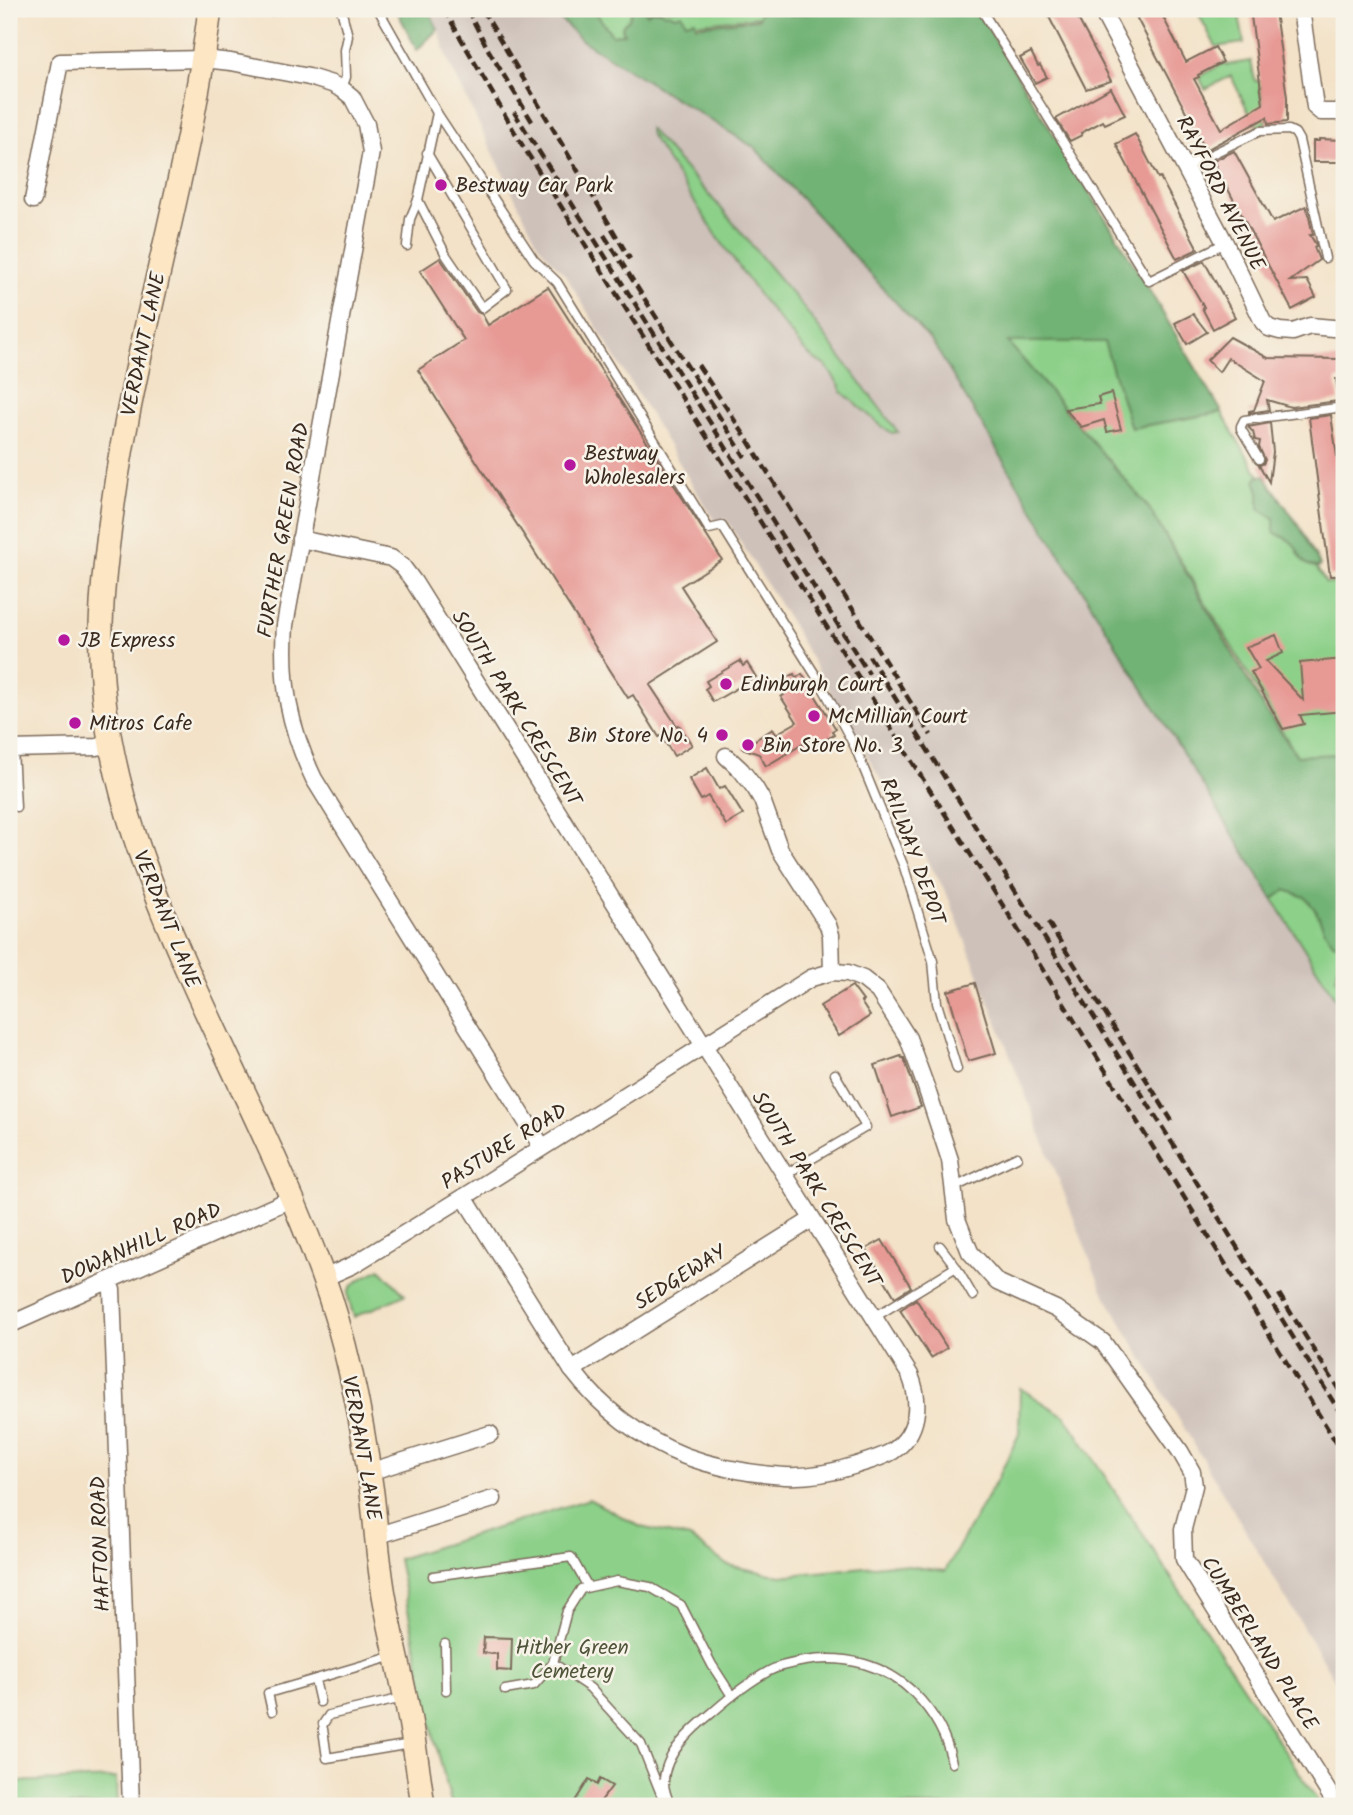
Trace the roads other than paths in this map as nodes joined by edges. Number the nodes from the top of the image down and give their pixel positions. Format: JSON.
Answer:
{"nodes":[{"id":1,"x":210,"y":9,"type":"edge"},
{"id":2,"x":281,"y":9,"type":"edge"},
{"id":3,"x":341,"y":9,"type":"edge"},
{"id":4,"x":378,"y":9,"type":"edge"},
{"id":5,"x":981,"y":9,"type":"edge"},
{"id":6,"x":1101,"y":9,"type":"edge"},
{"id":7,"x":1301,"y":9,"type":"edge"},
{"id":8,"x":271,"y":11,"type":"dead end"},
{"id":9,"x":204,"y":59,"type":"junction"},
{"id":10,"x":337,"y":86,"type":"junction"},
{"id":11,"x":1344,"y":112,"type":"edge"},
{"id":12,"x":437,"y":113,"type":"junction"},
{"id":13,"x":427,"y":153,"type":"junction"},
{"id":14,"x":1185,"y":167,"type":"junction"},
{"id":15,"x":33,"y":200,"type":"dead end"},
{"id":16,"x":418,"y":200,"type":"junction"},
{"id":17,"x":1225,"y":243,"type":"junction"},
{"id":18,"x":407,"y":246,"type":"dead end"},
{"id":19,"x":1325,"y":258,"type":"dead end"},
{"id":20,"x":1344,"y":328,"type":"edge"},
{"id":21,"x":1344,"y":407,"type":"edge"},
{"id":22,"x":1259,"y":458,"type":"dead end"},
{"id":23,"x":300,"y":539,"type":"junction"},
{"id":24,"x":111,"y":744,"type":"junction"},
{"id":25,"x":11,"y":749,"type":"edge"},
{"id":26,"x":726,"y":756,"type":"dead end"},
{"id":27,"x":16,"y":807,"type":"dead end"},
{"id":28,"x":832,"y":972,"type":"junction"},
{"id":29,"x":704,"y":1045,"type":"junction"},
{"id":30,"x":957,"y":1069,"type":"dead end"},
{"id":31,"x":835,"y":1074,"type":"dead end"},
{"id":32,"x":542,"y":1147,"type":"junction"},
{"id":33,"x":1017,"y":1157,"type":"dead end"},
{"id":34,"x":784,"y":1175,"type":"junction"},
{"id":35,"x":953,"y":1188,"type":"junction"},
{"id":36,"x":464,"y":1197,"type":"junction"},
{"id":37,"x":291,"y":1199,"type":"junction"},
{"id":38,"x":811,"y":1220,"type":"junction"},
{"id":39,"x":940,"y":1246,"type":"dead end"},
{"id":40,"x":956,"y":1267,"type":"junction"},
{"id":41,"x":324,"y":1278,"type":"junction"},
{"id":42,"x":107,"y":1281,"type":"junction"},
{"id":43,"x":973,"y":1296,"type":"dead end"},
{"id":44,"x":873,"y":1318,"type":"junction"},
{"id":45,"x":9,"y":1325,"type":"edge"},
{"id":46,"x":572,"y":1370,"type":"junction"},
{"id":47,"x":490,"y":1434,"type":"dead end"},
{"id":48,"x":369,"y":1472,"type":"junction"},
{"id":49,"x":493,"y":1499,"type":"dead end"},
{"id":50,"x":376,"y":1536,"type":"junction"},
{"id":51,"x":433,"y":1576,"type":"dead end"},
{"id":52,"x":588,"y":1587,"type":"junction"},
{"id":53,"x":444,"y":1644,"type":"dead end"},
{"id":54,"x":396,"y":1655,"type":"junction"},
{"id":55,"x":553,"y":1663,"type":"junction"},
{"id":56,"x":315,"y":1679,"type":"junction"},
{"id":57,"x":446,"y":1690,"type":"dead end"},
{"id":58,"x":505,"y":1690,"type":"dead end"},
{"id":59,"x":732,"y":1696,"type":"junction"},
{"id":60,"x":406,"y":1698,"type":"junction"},
{"id":61,"x":320,"y":1702,"type":"dead end"},
{"id":62,"x":272,"y":1711,"type":"dead end"},
{"id":63,"x":414,"y":1743,"type":"junction"},
{"id":64,"x":952,"y":1763,"type":"dead end"},
{"id":65,"x":669,"y":1802,"type":"edge"},
{"id":66,"x":131,"y":1806,"type":"edge"},
{"id":67,"x":423,"y":1806,"type":"edge"},
{"id":68,"x":1337,"y":1806,"type":"edge"}],
"edges":[{"from":1,"to":9,"type":"street","name":"VERDANT LANE"},
{"from":2,"to":8,"type":"lane"},
{"from":3,"to":10,"type":"lane"},
{"from":4,"to":12,"type":"lane"},
{"from":5,"to":17,"type":"lane"},
{"from":6,"to":14,"type":"street","name":"RAYFORD AVENUE"},
{"from":7,"to":11,"type":"street"},
{"from":9,"to":10,"type":"street"},
{"from":9,"to":15,"type":"street"},
{"from":9,"to":24,"type":"street","name":"VERDANT LANE"},
{"from":10,"to":23,"type":"street","name":"FURTHER GREEN ROAD"},
{"from":12,"to":13,"type":"lane"},
{"from":12,"to":30,"type":"lane","name":"RAILWAY DEPOT"},
{"from":13,"to":16,"type":"lane"},
{"from":13,"to":16,"type":"lane"},
{"from":14,"to":17,"type":"street","name":"RAYFORD AVENUE"},
{"from":14,"to":19,"type":"lane"},
{"from":16,"to":18,"type":"lane"},
{"from":17,"to":20,"type":"street","name":"RAYFORD AVENUE"},
{"from":21,"to":22,"type":"lane"},
{"from":23,"to":29,"type":"street","name":"SOUTH PARK CRESCENT"},
{"from":23,"to":32,"type":"street","name":"FURTHER GREEN ROAD"},
{"from":24,"to":25,"type":"street"},
{"from":24,"to":37,"type":"street","name":"VERDANT LANE"},
{"from":25,"to":27,"type":"lane"},
{"from":26,"to":28,"type":"street"},
{"from":28,"to":29,"type":"street"},
{"from":28,"to":35,"type":"street","name":"CUMBERLAND PLACE"},
{"from":29,"to":32,"type":"street","name":"PASTURE ROAD"},
{"from":29,"to":34,"type":"street","name":"SOUTH PARK CRESCENT"},
{"from":31,"to":34,"type":"lane"},
{"from":32,"to":36,"type":"street","name":"PASTURE ROAD"},
{"from":33,"to":35,"type":"lane"},
{"from":34,"to":38,"type":"street","name":"SOUTH PARK CRESCENT"},
{"from":35,"to":68,"type":"street","name":"CUMBERLAND PLACE"},
{"from":36,"to":41,"type":"street","name":"PASTURE ROAD"},
{"from":36,"to":46,"type":"street","name":"SOUTH PARK CRESCENT"},
{"from":37,"to":41,"type":"street","name":"VERDANT LANE"},
{"from":37,"to":42,"type":"street","name":"DOWANHILL ROAD"},
{"from":38,"to":44,"type":"street","name":"SOUTH PARK CRESCENT"},
{"from":38,"to":46,"type":"street","name":"SEDGEWAY"},
{"from":39,"to":40,"type":"lane"},
{"from":40,"to":43,"type":"lane"},
{"from":40,"to":44,"type":"lane"},
{"from":41,"to":48,"type":"street","name":"VERDANT LANE"},
{"from":42,"to":45,"type":"street","name":"DOWANHILL ROAD"},
{"from":42,"to":66,"type":"street","name":"HAFTON ROAD"},
{"from":44,"to":46,"type":"street","name":"SOUTH PARK CRESCENT"},
{"from":47,"to":48,"type":"street"},
{"from":48,"to":50,"type":"street","name":"VERDANT LANE"},
{"from":49,"to":50,"type":"street"},
{"from":50,"to":54,"type":"street","name":"VERDANT LANE"},
{"from":51,"to":52,"type":"lane"},
{"from":52,"to":55,"type":"lane"},
{"from":52,"to":59,"type":"lane"},
{"from":53,"to":57,"type":"lane"},
{"from":54,"to":56,"type":"lane"},
{"from":54,"to":60,"type":"street","name":"VERDANT LANE"},
{"from":55,"to":58,"type":"lane"},
{"from":55,"to":65,"type":"lane"},
{"from":56,"to":61,"type":"lane"},
{"from":56,"to":62,"type":"lane"},
{"from":59,"to":64,"type":"lane"},
{"from":59,"to":65,"type":"lane"},
{"from":60,"to":63,"type":"street","name":"VERDANT LANE"},
{"from":60,"to":63,"type":"lane"},
{"from":63,"to":67,"type":"street","name":"VERDANT LANE"}]}
